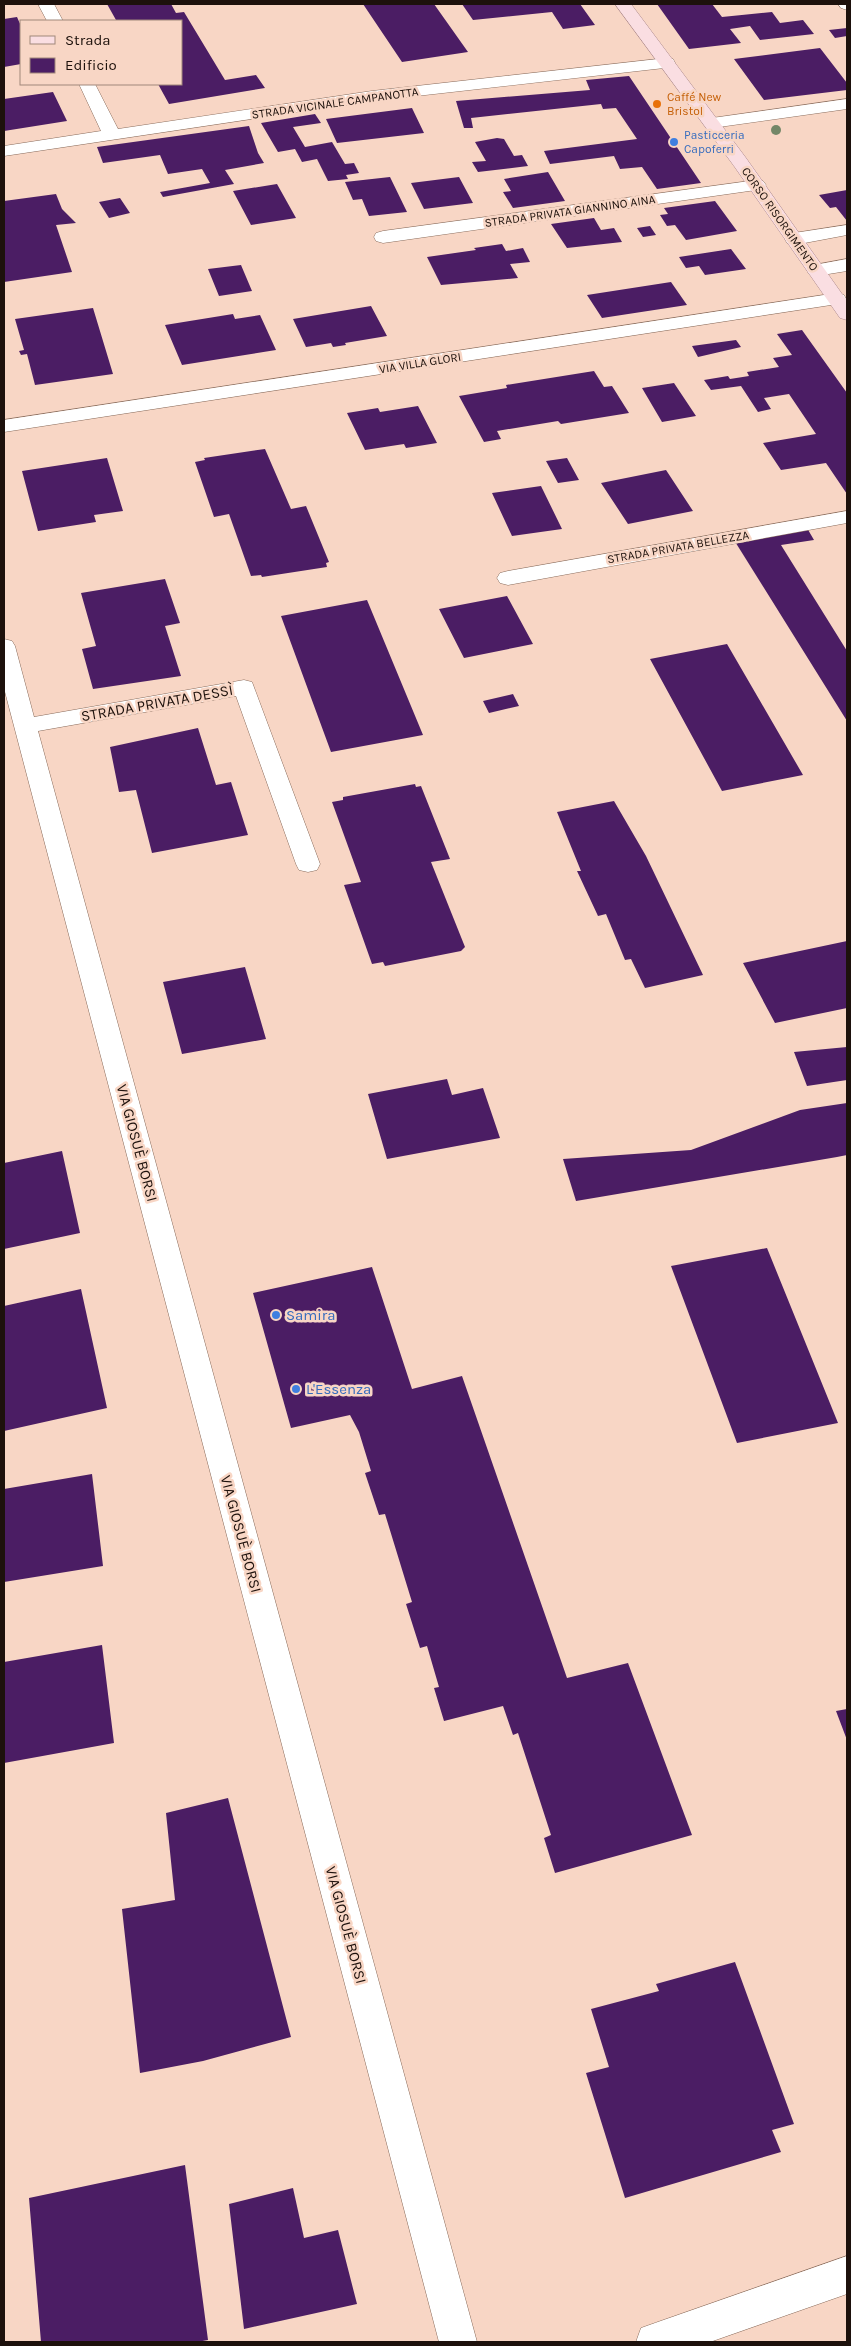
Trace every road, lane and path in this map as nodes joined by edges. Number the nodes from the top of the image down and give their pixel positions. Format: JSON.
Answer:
{"nodes":[{"id":1,"x":623,"y":4,"type":"edge"},
{"id":2,"x":47,"y":6,"type":"dead end"},
{"id":3,"x":54,"y":20,"type":"edge"},
{"id":4,"x":666,"y":63,"type":"junction"},
{"id":5,"x":87,"y":85,"type":"edge"},
{"id":6,"x":847,"y":104,"type":"edge"},
{"id":7,"x":712,"y":123,"type":"junction"},
{"id":8,"x":112,"y":135,"type":"junction"},
{"id":9,"x":4,"y":151,"type":"edge"},
{"id":10,"x":757,"y":185,"type":"junction"},
{"id":11,"x":847,"y":230,"type":"edge"},
{"id":12,"x":384,"y":237,"type":"dead end"},
{"id":13,"x":794,"y":239,"type":"junction"},
{"id":14,"x":847,"y":265,"type":"edge"},
{"id":15,"x":816,"y":270,"type":"junction"},
{"id":16,"x":842,"y":306,"type":"edge"},
{"id":17,"x":4,"y":426,"type":"edge"},
{"id":18,"x":847,"y":517,"type":"edge"},
{"id":19,"x":508,"y":578,"type":"dead end"},
{"id":20,"x":4,"y":646,"type":"edge"},
{"id":21,"x":25,"y":726,"type":"junction"},
{"id":22,"x":308,"y":864,"type":"dead end"},
{"id":23,"x":847,"y":2275,"type":"edge"},
{"id":24,"x":458,"y":2342,"type":"edge"},
{"id":25,"x":655,"y":2342,"type":"edge"}],
"edges":[{"from":1,"to":4,"type":"main road","name":"CORSO RISORGIMENTO"},
{"from":2,"to":3,"type":"street"},
{"from":4,"to":7,"type":"main road","name":"CORSO RISORGIMENTO"},
{"from":4,"to":8,"type":"street","name":"STRADA VICINALE CAMPANOTTA"},
{"from":5,"to":8,"type":"street"},
{"from":6,"to":7,"type":"street"},
{"from":7,"to":10,"type":"main road","name":"CORSO RISORGIMENTO"},
{"from":8,"to":9,"type":"street","name":"STRADA VICINALE CAMPANOTTA"},
{"from":10,"to":12,"type":"street","name":"STRADA PRIVATA GIANNINO AINA"},
{"from":10,"to":13,"type":"main road","name":"CORSO RISORGIMENTO"},
{"from":11,"to":13,"type":"street"},
{"from":13,"to":15,"type":"main road","name":"CORSO RISORGIMENTO"},
{"from":14,"to":15,"type":"street"},
{"from":15,"to":16,"type":"main road","name":"CORSO RISORGIMENTO"},
{"from":16,"to":17,"type":"street","name":"VIA VILLA GLORI"},
{"from":18,"to":19,"type":"street","name":"STRADA PRIVATA BELLEZZA"},
{"from":20,"to":21,"type":"street"},
{"from":21,"to":22,"type":"street","name":"STRADA PRIVATA DESSÌ"},
{"from":21,"to":24,"type":"street","name":"VIA GIOSUÈ BORSI"},
{"from":23,"to":25,"type":"street"}]}
